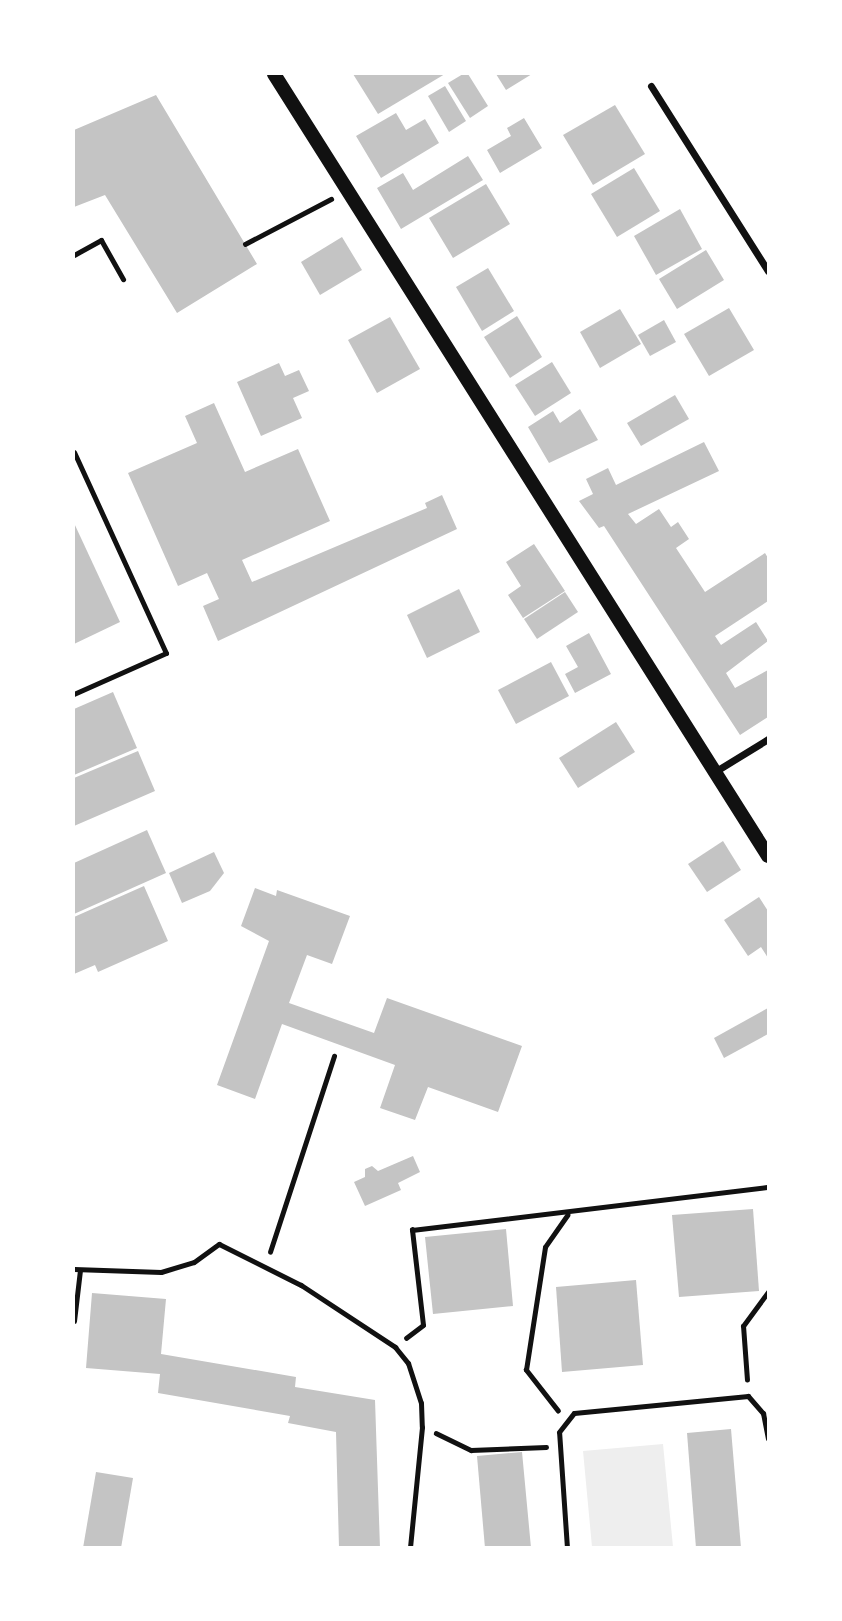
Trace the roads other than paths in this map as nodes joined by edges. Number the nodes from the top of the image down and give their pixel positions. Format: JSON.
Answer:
{"nodes":[{"id":1,"x":274,"y":74,"type":"edge"},
{"id":2,"x":651,"y":86,"type":"dead end"},
{"id":3,"x":74,"y":255,"type":"edge"},
{"id":4,"x":768,"y":271,"type":"edge"},
{"id":5,"x":123,"y":279,"type":"dead end"},
{"id":6,"x":74,"y":453,"type":"edge"},
{"id":7,"x":74,"y":694,"type":"edge"},
{"id":8,"x":768,"y":740,"type":"edge"},
{"id":9,"x":716,"y":771,"type":"junction"},
{"id":10,"x":768,"y":856,"type":"edge"},
{"id":11,"x":77,"y":1269,"type":"edge"},
{"id":12,"x":74,"y":1321,"type":"edge"},
{"id":13,"x":768,"y":1439,"type":"edge"},
{"id":14,"x":410,"y":1548,"type":"edge"},
{"id":15,"x":567,"y":1548,"type":"edge"}],
"edges":[{"from":1,"to":9,"type":"main road"},
{"from":2,"to":4,"type":"street"},
{"from":3,"to":5,"type":"lane"},
{"from":6,"to":7,"type":"lane"},
{"from":8,"to":9,"type":"street"},
{"from":9,"to":10,"type":"main road"},
{"from":11,"to":12,"type":"lane"},
{"from":11,"to":14,"type":"lane"},
{"from":13,"to":15,"type":"lane"}]}
